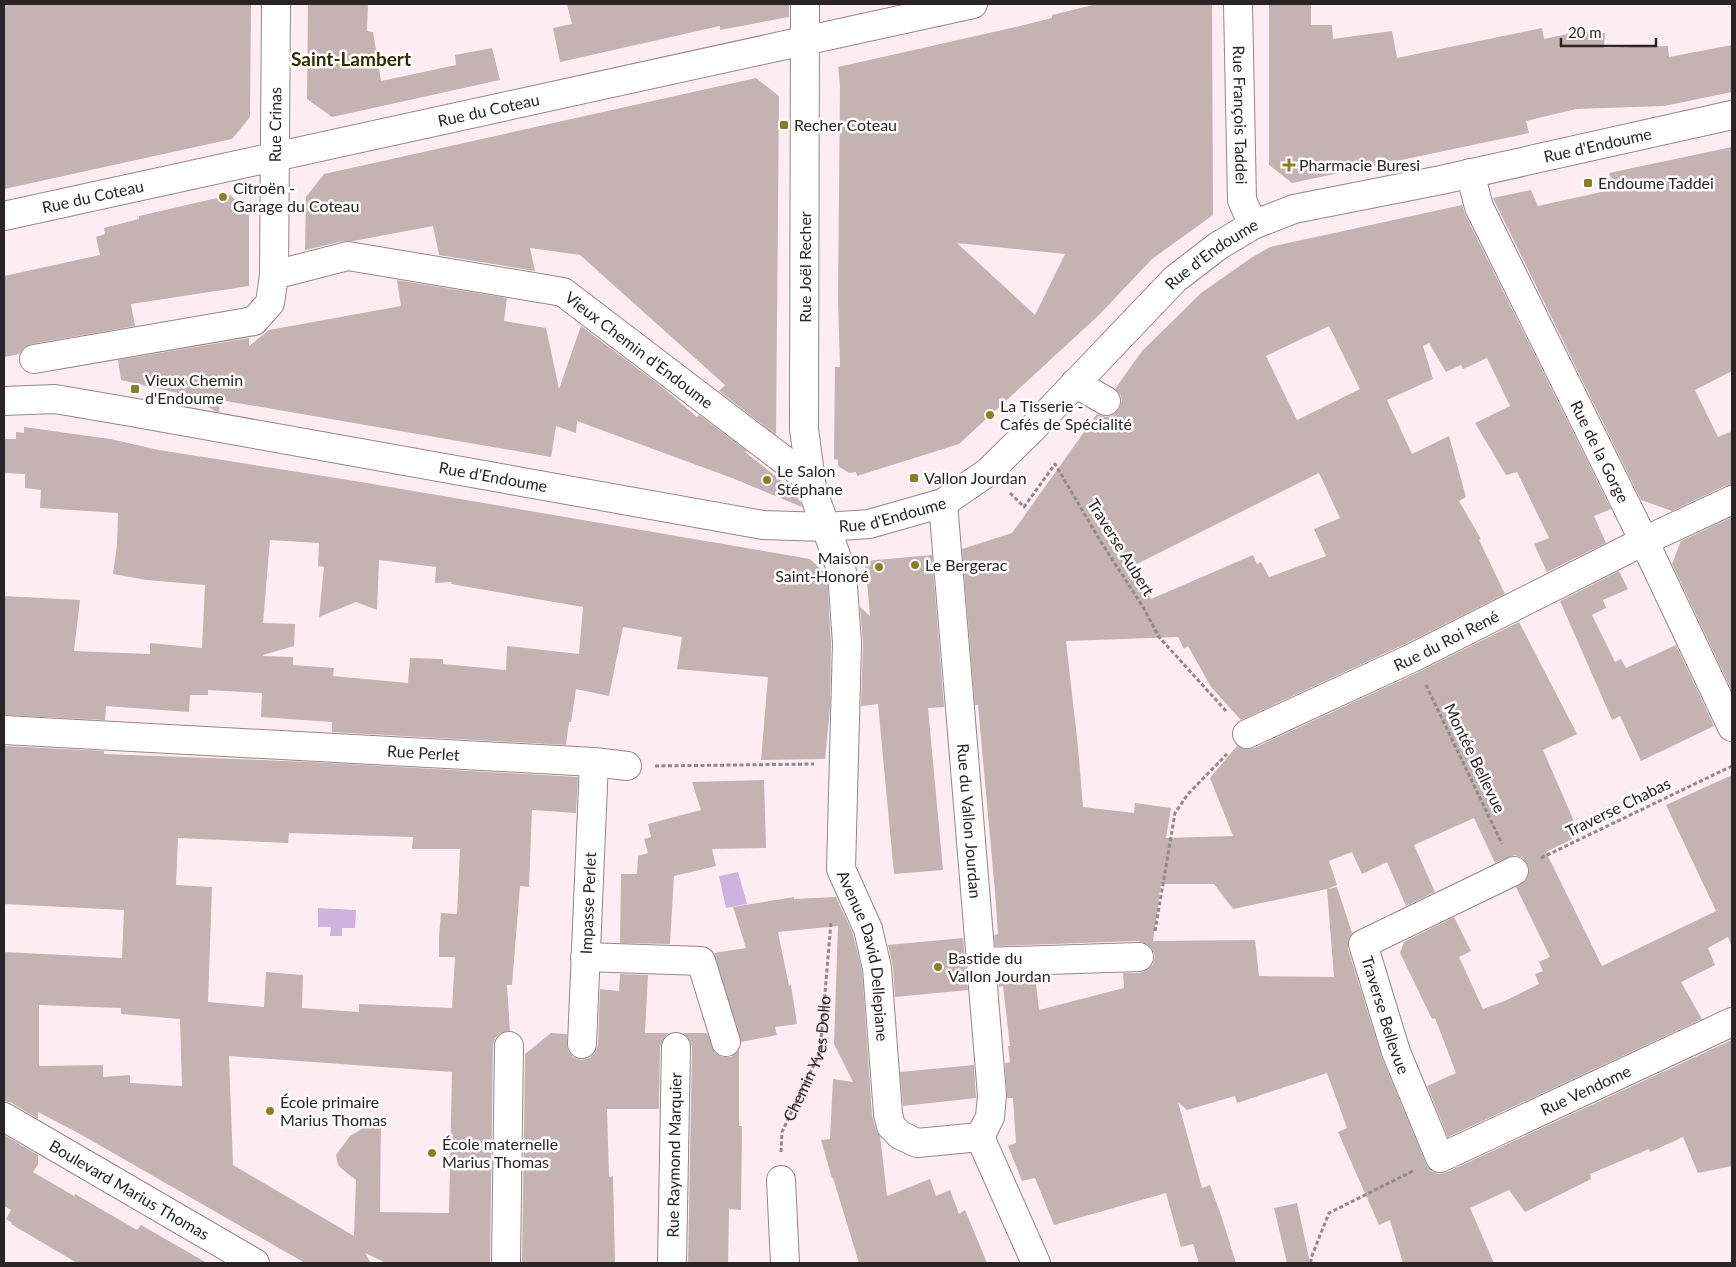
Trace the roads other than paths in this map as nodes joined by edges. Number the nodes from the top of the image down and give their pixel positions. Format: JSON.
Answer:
{"nodes":[{"id":1,"x":276,"y":4,"type":"edge"},
{"id":2,"x":806,"y":4,"type":"edge"},
{"id":3,"x":973,"y":4,"type":"edge"},
{"id":4,"x":1238,"y":4,"type":"edge"},
{"id":5,"x":806,"y":40,"type":"junction"},
{"id":6,"x":1732,"y":116,"type":"edge"},
{"id":7,"x":274,"y":156,"type":"junction"},
{"id":8,"x":1470,"y":173,"type":"junction"},
{"id":9,"x":4,"y":216,"type":"edge"},
{"id":10,"x":1253,"y":225,"type":"junction"},
{"id":11,"x":274,"y":275,"type":"junction"},
{"id":12,"x":34,"y":359,"type":"dead end"},
{"id":13,"x":1076,"y":383,"type":"junction"},
{"id":14,"x":4,"y":401,"type":"edge"},
{"id":15,"x":1106,"y":401,"type":"dead end"},
{"id":16,"x":810,"y":480,"type":"junction"},
{"id":17,"x":1732,"y":500,"type":"edge"},
{"id":18,"x":943,"y":503,"type":"junction"},
{"id":19,"x":826,"y":527,"type":"junction"},
{"id":20,"x":1644,"y":541,"type":"junction"},
{"id":21,"x":1732,"y":727,"type":"edge"},
{"id":22,"x":4,"y":730,"type":"edge"},
{"id":23,"x":1247,"y":734,"type":"road end"},
{"id":24,"x":594,"y":762,"type":"junction"},
{"id":25,"x":627,"y":766,"type":"road end"},
{"id":26,"x":1514,"y":870,"type":"road end"},
{"id":27,"x":585,"y":957,"type":"junction"},
{"id":28,"x":1139,"y":957,"type":"road end"},
{"id":29,"x":982,"y":962,"type":"junction"},
{"id":30,"x":1732,"y":1022,"type":"edge"},
{"id":31,"x":726,"y":1042,"type":"dead end"},
{"id":32,"x":582,"y":1044,"type":"dead end"},
{"id":33,"x":508,"y":1046,"type":"dead end"},
{"id":34,"x":676,"y":1047,"type":"dead end"},
{"id":35,"x":4,"y":1117,"type":"edge"},
{"id":36,"x":980,"y":1137,"type":"junction"},
{"id":37,"x":1440,"y":1158,"type":"joint"},
{"id":38,"x":781,"y":1180,"type":"road end"},
{"id":39,"x":255,"y":1263,"type":"edge"},
{"id":40,"x":506,"y":1263,"type":"edge"},
{"id":41,"x":672,"y":1263,"type":"edge"},
{"id":42,"x":785,"y":1263,"type":"edge"},
{"id":43,"x":1036,"y":1263,"type":"edge"}],
"edges":[{"from":1,"to":7,"type":"street","name":"Rue Crinas"},
{"from":2,"to":5,"type":"street","name":"Rue Joël Recher"},
{"from":3,"to":5,"type":"street","name":"Rue du Coteau"},
{"from":4,"to":10,"type":"street","name":"Rue François Taddei"},
{"from":5,"to":7,"type":"street","name":"Rue du Coteau"},
{"from":5,"to":16,"type":"street","name":"Rue Joël Recher"},
{"from":6,"to":8,"type":"street","name":"Rue d'Endoume"},
{"from":7,"to":9,"type":"street","name":"Rue du Coteau"},
{"from":7,"to":11,"type":"street","name":"Rue Crinas"},
{"from":8,"to":10,"type":"street","name":"Rue d'Endoume"},
{"from":8,"to":20,"type":"street","name":"Rue de la Gorge"},
{"from":10,"to":13,"type":"street","name":"Rue d'Endoume"},
{"from":11,"to":12,"type":"street"},
{"from":11,"to":16,"type":"street","name":"Vieux Chemin d'Endoume"},
{"from":13,"to":15,"type":"street"},
{"from":13,"to":18,"type":"street","name":"Rue d'Endoume"},
{"from":14,"to":19,"type":"street","name":"Rue d'Endoume"},
{"from":16,"to":19,"type":"street","name":"Rue Joël Recher"},
{"from":17,"to":20,"type":"street","name":"Rue du Roi René"},
{"from":18,"to":19,"type":"street","name":"Rue d'Endoume"},
{"from":18,"to":29,"type":"street","name":"Rue du Vallon Jourdan"},
{"from":19,"to":36,"type":"street","name":"Avenue David Dellepiane"},
{"from":20,"to":21,"type":"street","name":"Rue de la Gorge"},
{"from":20,"to":23,"type":"street","name":"Rue du Roi René"},
{"from":22,"to":24,"type":"street","name":"Rue Perlet"},
{"from":24,"to":25,"type":"street","name":"Rue Perlet"},
{"from":24,"to":27,"type":"street","name":"Impasse Perlet"},
{"from":26,"to":37,"type":"street","name":"Traverse Bellevue"},
{"from":27,"to":31,"type":"street"},
{"from":27,"to":32,"type":"street","name":"Impasse Perlet"},
{"from":28,"to":29,"type":"street"},
{"from":29,"to":36,"type":"street","name":"Rue du Vallon Jourdan"},
{"from":30,"to":37,"type":"street","name":"Rue Vendome"},
{"from":33,"to":40,"type":"street"},
{"from":34,"to":41,"type":"street","name":"Rue Raymond Marquier"},
{"from":35,"to":39,"type":"street","name":"Boulevard Marius Thomas"},
{"from":36,"to":43,"type":"street"},
{"from":38,"to":42,"type":"street"}]}
